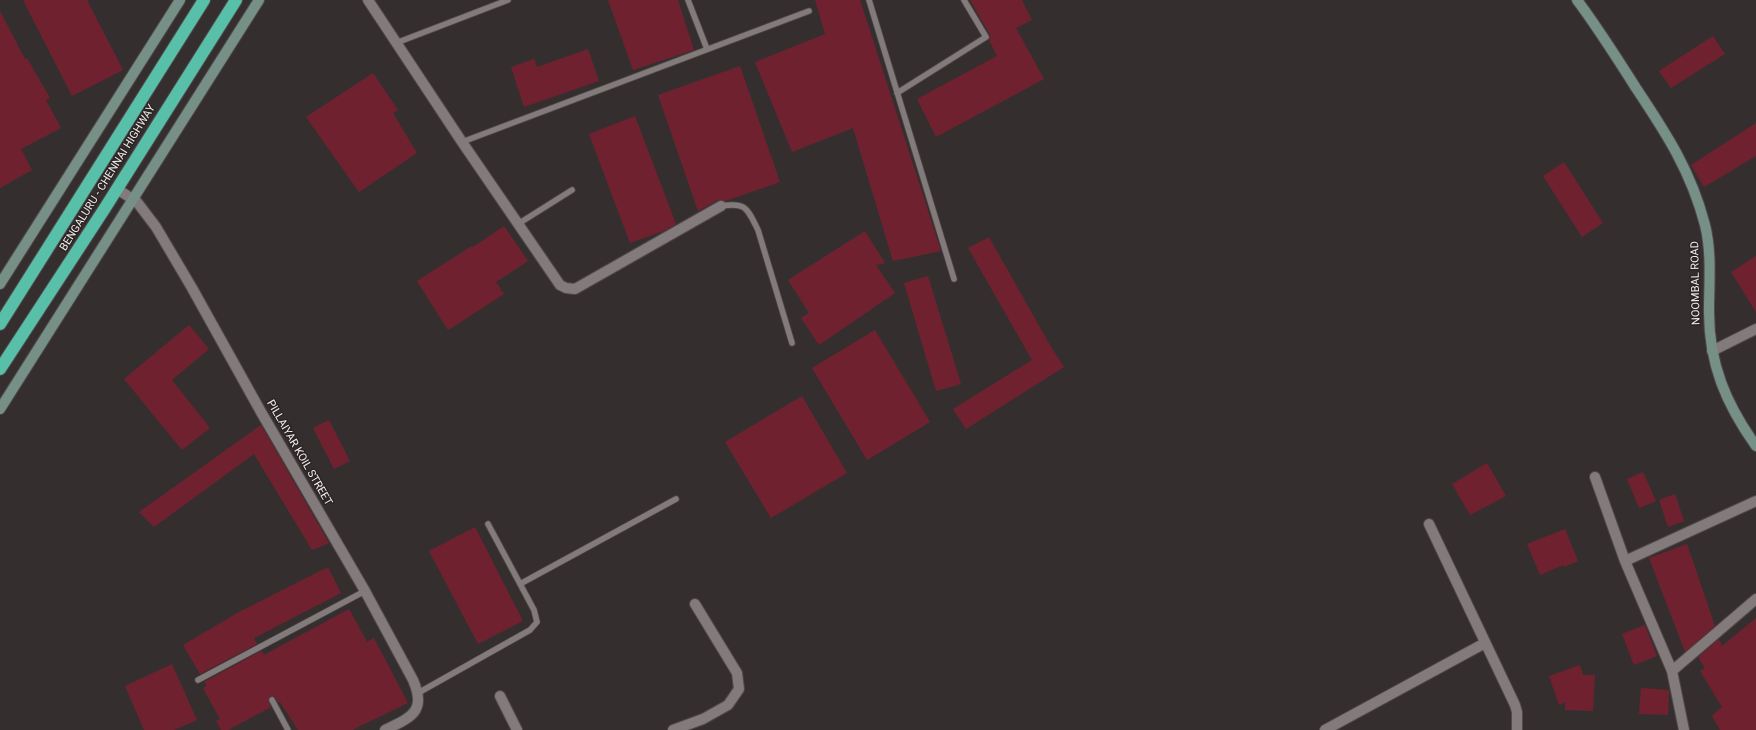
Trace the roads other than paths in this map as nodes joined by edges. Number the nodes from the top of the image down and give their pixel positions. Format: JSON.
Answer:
{"nodes":[{"id":1,"x":180,"y":0,"type":"edge"},
{"id":2,"x":204,"y":0,"type":"edge"},
{"id":3,"x":236,"y":0,"type":"edge"},
{"id":4,"x":259,"y":0,"type":"edge"},
{"id":5,"x":368,"y":0,"type":"edge"},
{"id":6,"x":508,"y":0,"type":"edge"},
{"id":7,"x":688,"y":0,"type":"edge"},
{"id":8,"x":868,"y":0,"type":"edge"},
{"id":9,"x":964,"y":0,"type":"edge"},
{"id":10,"x":1577,"y":0,"type":"edge"},
{"id":11,"x":809,"y":11,"type":"dead end"},
{"id":12,"x":396,"y":42,"type":"junction"},
{"id":13,"x":707,"y":50,"type":"junction"},
{"id":14,"x":897,"y":93,"type":"junction"},
{"id":15,"x":462,"y":142,"type":"junction"},
{"id":16,"x":117,"y":189,"type":"junction"},
{"id":17,"x":572,"y":190,"type":"dead end"},
{"id":18,"x":133,"y":199,"type":"junction"},
{"id":19,"x":721,"y":206,"type":"joint"},
{"id":20,"x":518,"y":224,"type":"junction"},
{"id":21,"x":954,"y":279,"type":"dead end"},
{"id":22,"x":0,"y":284,"type":"edge"},
{"id":23,"x":0,"y":324,"type":"edge"},
{"id":24,"x":1756,"y":329,"type":"edge"},
{"id":25,"x":792,"y":343,"type":"dead end"},
{"id":26,"x":1712,"y":350,"type":"junction"},
{"id":27,"x":0,"y":369,"type":"edge"},
{"id":28,"x":0,"y":409,"type":"edge"},
{"id":29,"x":1756,"y":446,"type":"edge"},
{"id":30,"x":1595,"y":477,"type":"dead end"},
{"id":31,"x":676,"y":499,"type":"dead end"},
{"id":32,"x":1756,"y":501,"type":"edge"},
{"id":33,"x":488,"y":524,"type":"dead end"},
{"id":34,"x":1429,"y":524,"type":"dead end"},
{"id":35,"x":1625,"y":561,"type":"junction"},
{"id":36,"x":520,"y":584,"type":"junction"},
{"id":37,"x":365,"y":591,"type":"junction"},
{"id":38,"x":1756,"y":599,"type":"edge"},
{"id":39,"x":695,"y":604,"type":"dead end"},
{"id":40,"x":1484,"y":643,"type":"junction"},
{"id":41,"x":1672,"y":670,"type":"junction"},
{"id":42,"x":198,"y":680,"type":"dead end"},
{"id":43,"x":418,"y":693,"type":"junction"},
{"id":44,"x":500,"y":696,"type":"dead end"},
{"id":45,"x":272,"y":700,"type":"dead end"},
{"id":46,"x":288,"y":730,"type":"edge"},
{"id":47,"x":385,"y":730,"type":"edge"},
{"id":48,"x":517,"y":730,"type":"edge"},
{"id":49,"x":672,"y":730,"type":"edge"},
{"id":50,"x":1325,"y":730,"type":"edge"},
{"id":51,"x":1517,"y":730,"type":"edge"},
{"id":52,"x":1684,"y":730,"type":"edge"}],
"edges":[{"from":1,"to":22,"type":"street"},
{"from":2,"to":23,"type":"highway","name":"BENGALURU - CHENNAI HIGHWAY"},
{"from":3,"to":16,"type":"highway","name":"BENGALURU - CHENNAI HIGHWAY"},
{"from":4,"to":18,"type":"street"},
{"from":5,"to":12,"type":"street"},
{"from":6,"to":12,"type":"lane"},
{"from":7,"to":13,"type":"lane"},
{"from":8,"to":14,"type":"lane"},
{"from":9,"to":14,"type":"lane"},
{"from":10,"to":26,"type":"street","name":"NOOMBAL ROAD"},
{"from":11,"to":13,"type":"lane"},
{"from":12,"to":15,"type":"street"},
{"from":13,"to":15,"type":"lane"},
{"from":14,"to":21,"type":"lane"},
{"from":15,"to":20,"type":"street"},
{"from":16,"to":18,"type":"street","name":"PILLAIYAR KOIL STREET"},
{"from":16,"to":27,"type":"highway","name":"BENGALURU - CHENNAI HIGHWAY"},
{"from":17,"to":20,"type":"lane"},
{"from":18,"to":28,"type":"street"},
{"from":18,"to":37,"type":"street","name":"PILLAIYAR KOIL STREET"},
{"from":19,"to":20,"type":"street"},
{"from":19,"to":25,"type":"lane"},
{"from":24,"to":26,"type":"street"},
{"from":26,"to":29,"type":"street","name":"NOOMBAL ROAD"},
{"from":30,"to":35,"type":"street"},
{"from":31,"to":36,"type":"lane"},
{"from":32,"to":35,"type":"street"},
{"from":33,"to":36,"type":"lane"},
{"from":34,"to":40,"type":"street"},
{"from":35,"to":41,"type":"street"},
{"from":36,"to":43,"type":"lane"},
{"from":37,"to":42,"type":"lane"},
{"from":37,"to":43,"type":"street","name":"PILLAIYAR KOIL STREET"},
{"from":38,"to":41,"type":"street"},
{"from":39,"to":49,"type":"street"},
{"from":40,"to":50,"type":"street"},
{"from":40,"to":51,"type":"street"},
{"from":41,"to":52,"type":"street"},
{"from":43,"to":47,"type":"street"},
{"from":44,"to":48,"type":"street"},
{"from":45,"to":46,"type":"lane"}]}
